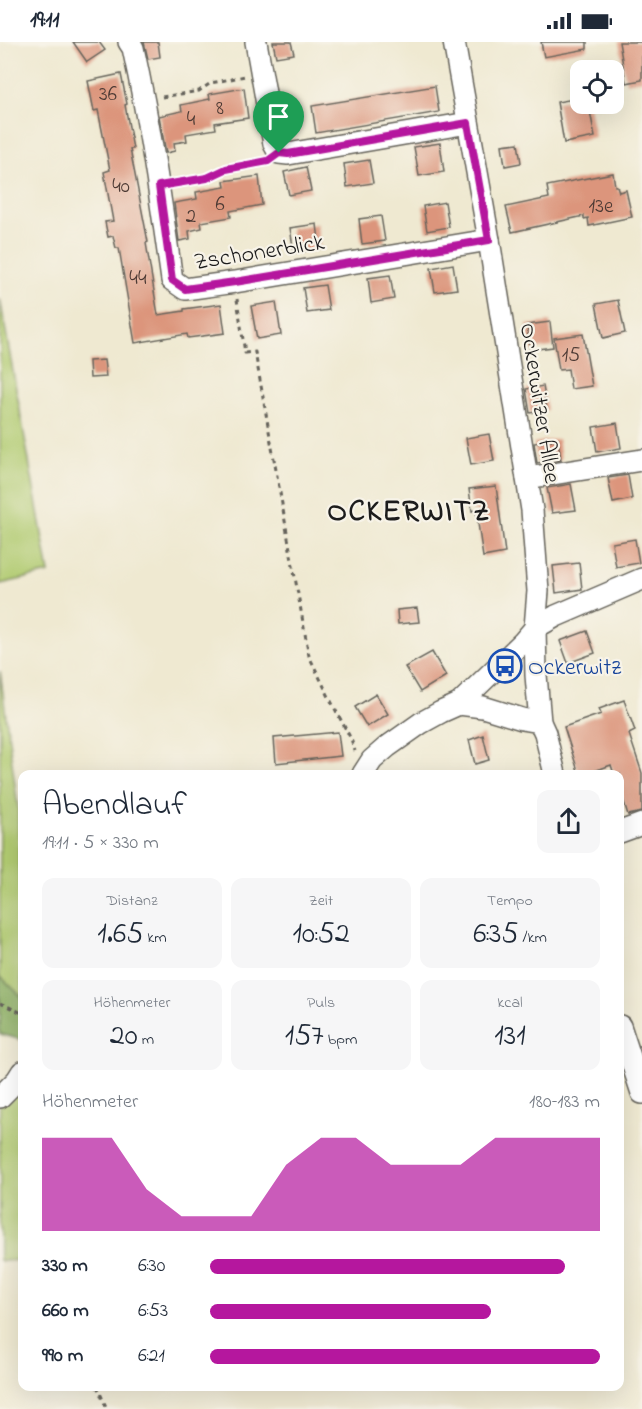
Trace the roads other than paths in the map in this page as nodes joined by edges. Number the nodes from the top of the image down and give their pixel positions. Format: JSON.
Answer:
{"nodes":[{"id":1,"x":129,"y":42,"type":"edge"},
{"id":2,"x":256,"y":42,"type":"edge"},
{"id":3,"x":454,"y":42,"type":"edge"},
{"id":4,"x":468,"y":123,"type":"junction"},
{"id":5,"x":489,"y":240,"type":"junction"},
{"id":6,"x":642,"y":460,"type":"edge"},
{"id":7,"x":527,"y":478,"type":"junction"},
{"id":8,"x":642,"y":579,"type":"edge"},
{"id":9,"x":535,"y":628,"type":"junction"},
{"id":10,"x":459,"y":704,"type":"junction"},
{"id":11,"x":540,"y":722,"type":"junction"},
{"id":12,"x":360,"y":765,"type":"edge"},
{"id":13,"x":554,"y":770,"type":"edge"},
{"id":14,"x":642,"y":824,"type":"edge"},
{"id":15,"x":624,"y":831,"type":"edge"},
{"id":16,"x":624,"y":1038,"type":"edge"},
{"id":17,"x":18,"y":1078,"type":"edge"},
{"id":18,"x":642,"y":1093,"type":"edge"},
{"id":19,"x":0,"y":1098,"type":"edge"}],
"edges":[{"from":1,"to":5,"type":"street","name":"Zschonerblick"},
{"from":2,"to":4,"type":"street"},
{"from":3,"to":4,"type":"street","name":"Ockerwitzer Allee"},
{"from":4,"to":5,"type":"street","name":"Ockerwitzer Allee"},
{"from":5,"to":7,"type":"street","name":"Ockerwitzer Allee"},
{"from":6,"to":7,"type":"street"},
{"from":7,"to":9,"type":"street","name":"Ockerwitzer Allee"},
{"from":8,"to":9,"type":"street"},
{"from":9,"to":10,"type":"street"},
{"from":9,"to":11,"type":"street","name":"Ockerwitzer Allee"},
{"from":10,"to":11,"type":"street"},
{"from":10,"to":12,"type":"street"},
{"from":11,"to":13,"type":"street","name":"Ockerwitzer Allee"},
{"from":14,"to":15,"type":"street"},
{"from":16,"to":18,"type":"street"},
{"from":17,"to":19,"type":"street"}]}
